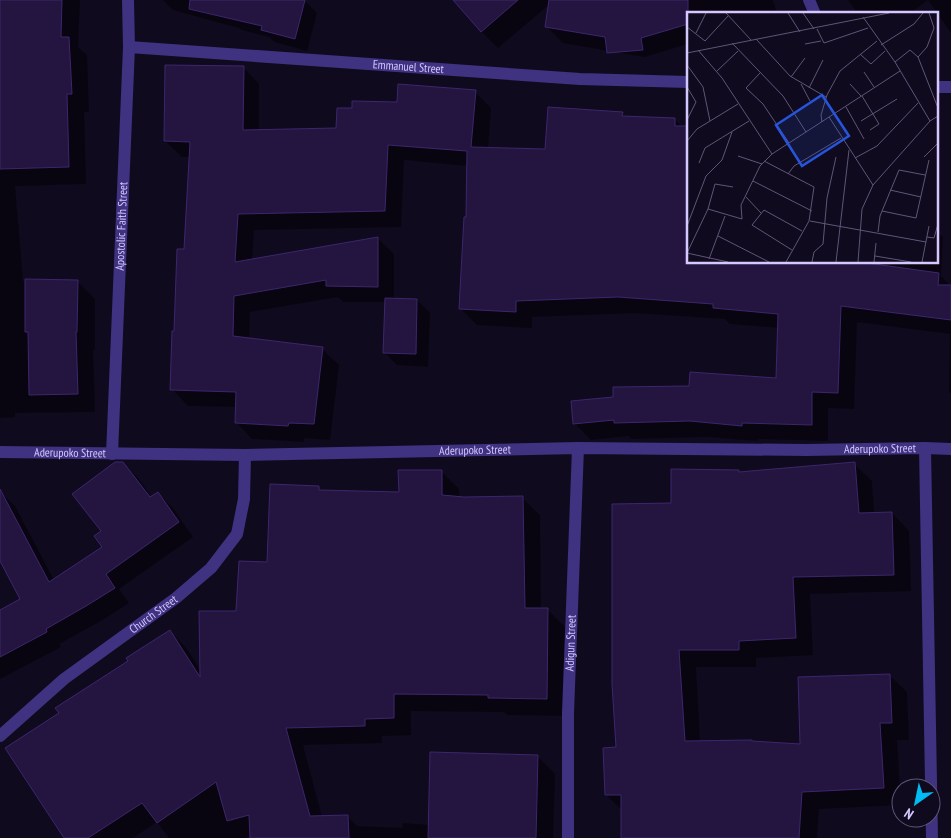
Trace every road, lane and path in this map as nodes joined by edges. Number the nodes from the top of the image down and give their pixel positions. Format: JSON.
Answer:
{"nodes":[{"id":1,"x":128,"y":0,"type":"edge"},
{"id":2,"x":809,"y":0,"type":"edge"},
{"id":3,"x":814,"y":12,"type":"edge"},
{"id":4,"x":128,"y":47,"type":"junction"},
{"id":5,"x":687,"y":82,"type":"edge"},
{"id":6,"x":938,"y":87,"type":"edge"},
{"id":7,"x":951,"y":87,"type":"edge"},
{"id":8,"x":578,"y":448,"type":"junction"},
{"id":9,"x":925,"y":448,"type":"junction"},
{"id":10,"x":951,"y":449,"type":"edge"},
{"id":11,"x":0,"y":452,"type":"edge"},
{"id":12,"x":112,"y":454,"type":"junction"},
{"id":13,"x":245,"y":455,"type":"junction"},
{"id":14,"x":0,"y":736,"type":"edge"},
{"id":15,"x":568,"y":838,"type":"edge"},
{"id":16,"x":932,"y":838,"type":"edge"}],
"edges":[{"from":1,"to":4,"type":"street","name":"Apostolic Faith Street"},
{"from":2,"to":3,"type":"street"},
{"from":4,"to":5,"type":"street","name":"Emmanuel Street"},
{"from":4,"to":12,"type":"street","name":"Apostolic Faith Street"},
{"from":6,"to":7,"type":"street"},
{"from":8,"to":9,"type":"street","name":"Aderupoko Street"},
{"from":8,"to":13,"type":"street","name":"Aderupoko Street"},
{"from":8,"to":15,"type":"street","name":"Adigun Street"},
{"from":9,"to":10,"type":"street","name":"Aderupoko Street"},
{"from":9,"to":16,"type":"street"},
{"from":11,"to":12,"type":"street","name":"Aderupoko Street"},
{"from":12,"to":13,"type":"street","name":"Aderupoko Street"},
{"from":13,"to":14,"type":"street","name":"Church Street"}]}
